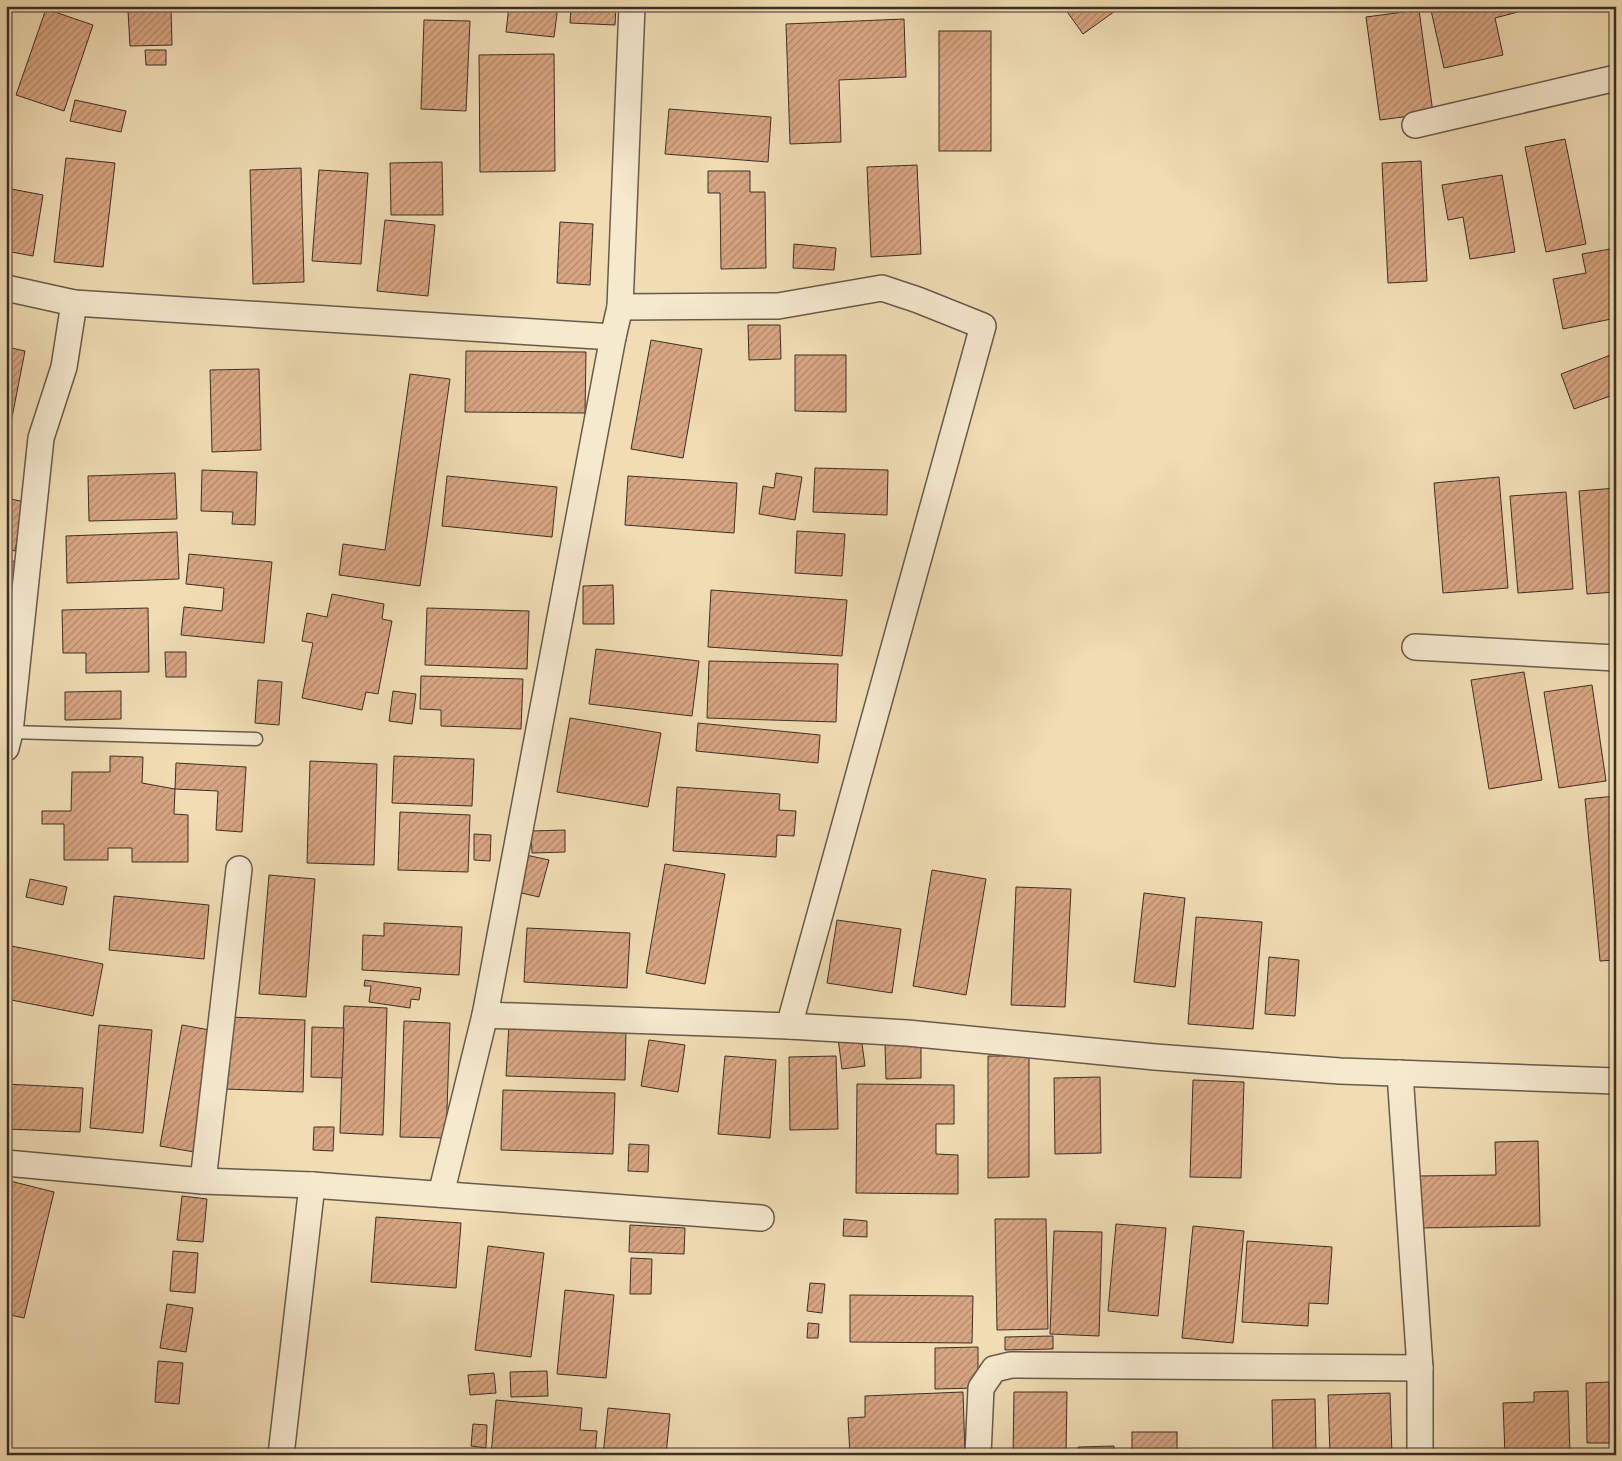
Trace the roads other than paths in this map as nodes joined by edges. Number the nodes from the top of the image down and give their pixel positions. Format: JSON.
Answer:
{"nodes":[{"id":1,"x":632,"y":6,"type":"edge"},
{"id":2,"x":1616,"y":78,"type":"edge"},
{"id":3,"x":1415,"y":125,"type":"dead end"},
{"id":4,"x":6,"y":288,"type":"edge"},
{"id":5,"x":74,"y":303,"type":"junction"},
{"id":6,"x":620,"y":308,"type":"junction"},
{"id":7,"x":613,"y":337,"type":"junction"},
{"id":8,"x":1415,"y":647,"type":"dead end"},
{"id":9,"x":1616,"y":658,"type":"edge"},
{"id":10,"x":256,"y":739,"type":"dead end"},
{"id":11,"x":8,"y":740,"type":"edge"},
{"id":12,"x":239,"y":869,"type":"dead end"},
{"id":13,"x":485,"y":1016,"type":"junction"},
{"id":14,"x":789,"y":1026,"type":"junction"},
{"id":15,"x":1400,"y":1073,"type":"junction"},
{"id":16,"x":1616,"y":1081,"type":"edge"},
{"id":17,"x":6,"y":1163,"type":"edge"},
{"id":18,"x":203,"y":1181,"type":"junction"},
{"id":19,"x":312,"y":1184,"type":"junction"},
{"id":20,"x":442,"y":1194,"type":"junction"},
{"id":21,"x":761,"y":1218,"type":"dead end"},
{"id":22,"x":1420,"y":1368,"type":"junction"},
{"id":23,"x":281,"y":1455,"type":"edge"},
{"id":24,"x":978,"y":1455,"type":"edge"},
{"id":25,"x":1420,"y":1455,"type":"edge"}],
"edges":[{"from":1,"to":6,"type":"street"},
{"from":2,"to":3,"type":"street"},
{"from":4,"to":5,"type":"street"},
{"from":5,"to":7,"type":"street"},
{"from":5,"to":11,"type":"street"},
{"from":6,"to":7,"type":"street"},
{"from":6,"to":14,"type":"street"},
{"from":7,"to":13,"type":"street"},
{"from":8,"to":9,"type":"street"},
{"from":10,"to":11,"type":"lane"},
{"from":12,"to":18,"type":"street"},
{"from":13,"to":14,"type":"street"},
{"from":13,"to":20,"type":"street"},
{"from":14,"to":15,"type":"street"},
{"from":15,"to":16,"type":"street"},
{"from":15,"to":22,"type":"street"},
{"from":17,"to":18,"type":"street"},
{"from":18,"to":19,"type":"street"},
{"from":19,"to":20,"type":"street"},
{"from":19,"to":23,"type":"street"},
{"from":20,"to":21,"type":"street"},
{"from":22,"to":24,"type":"street"},
{"from":22,"to":25,"type":"street"}]}
